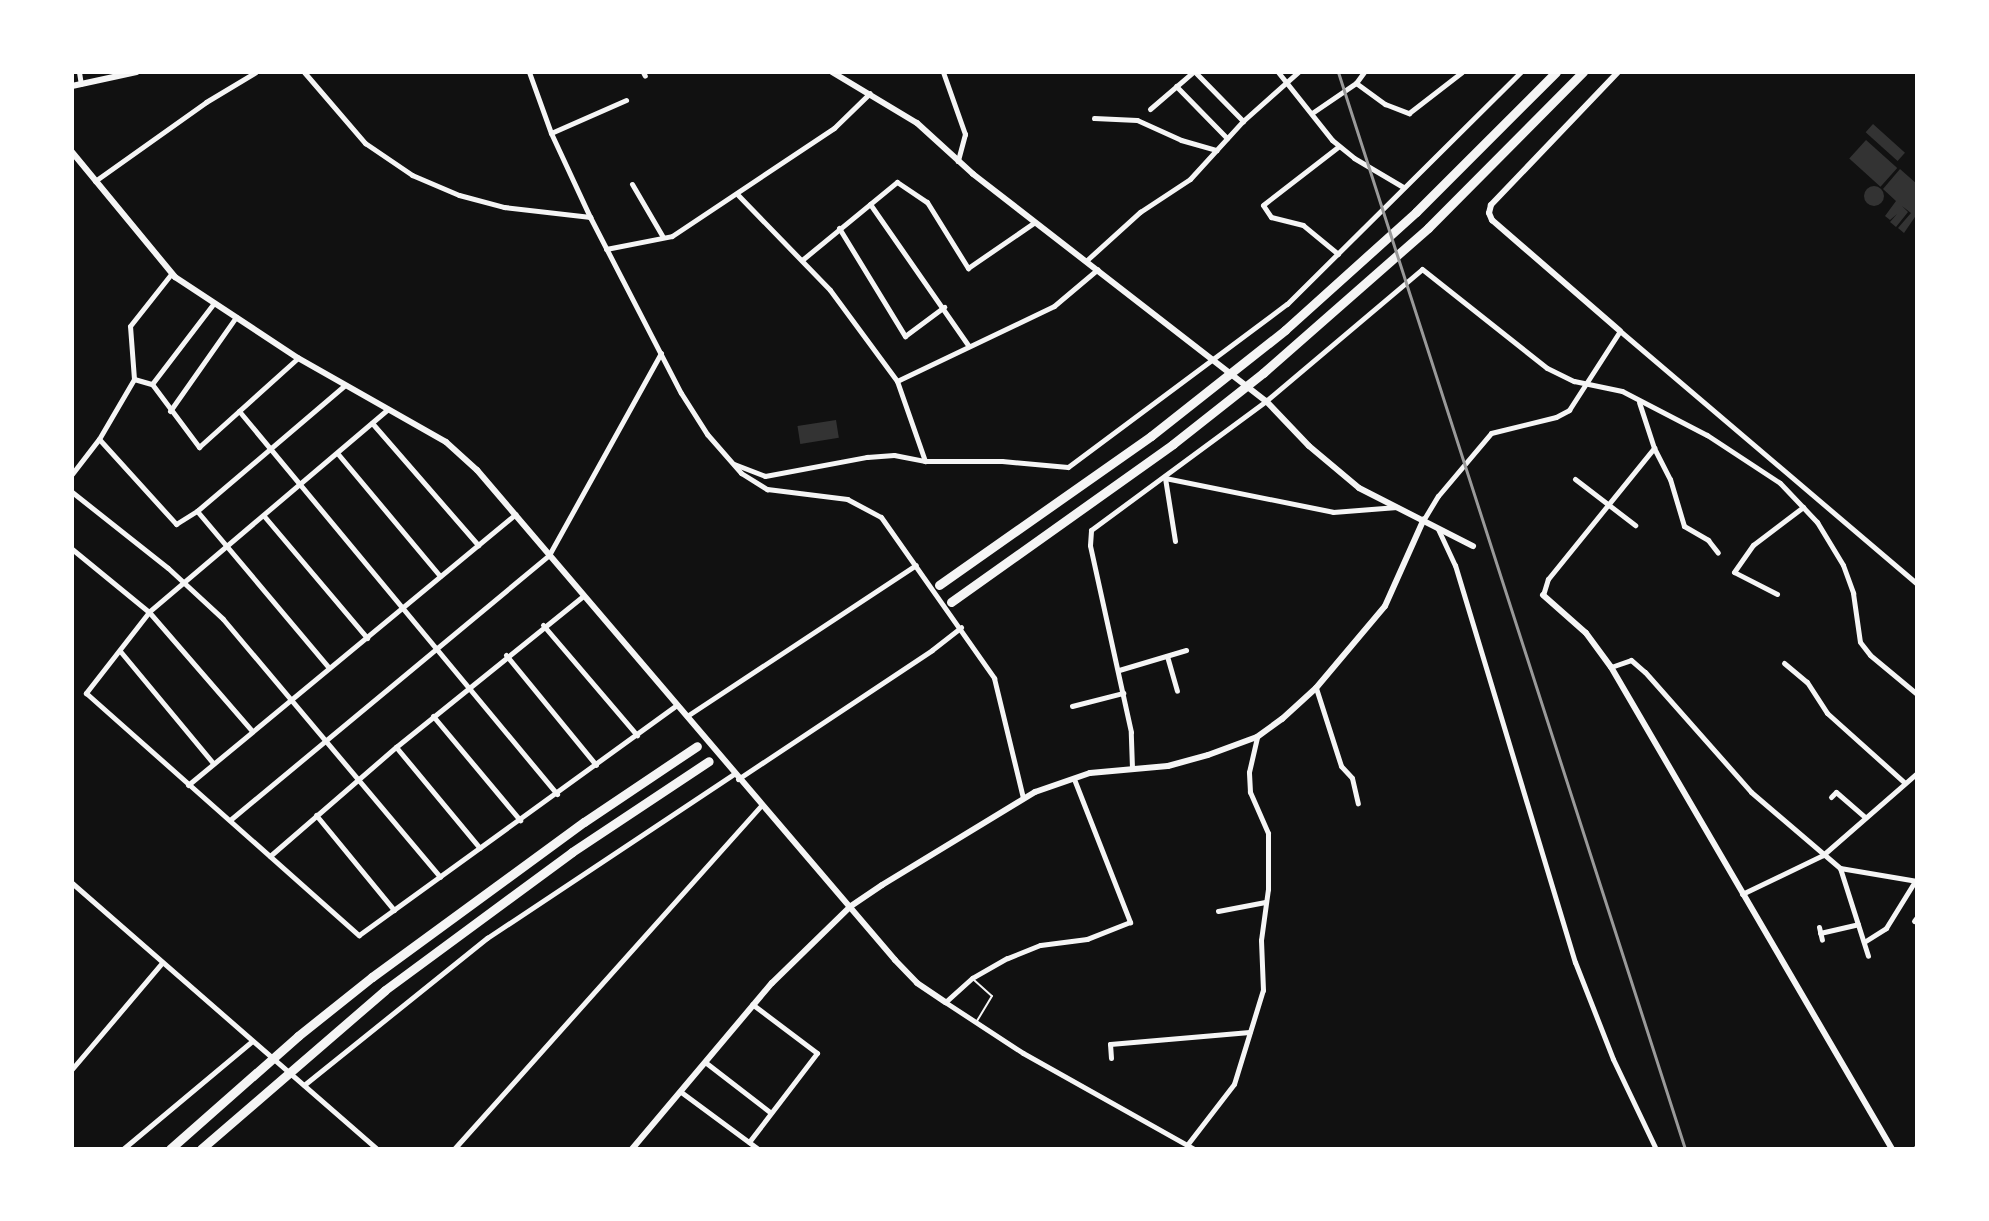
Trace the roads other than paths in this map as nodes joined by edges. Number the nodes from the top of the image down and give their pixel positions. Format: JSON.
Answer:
{"nodes":[{"id":1,"x":79,"y":72,"type":"edge"},
{"id":2,"x":137,"y":72,"type":"edge"},
{"id":3,"x":256,"y":72,"type":"edge"},
{"id":4,"x":304,"y":72,"type":"edge"},
{"id":5,"x":529,"y":72,"type":"edge"},
{"id":6,"x":832,"y":72,"type":"edge"},
{"id":7,"x":943,"y":72,"type":"edge"},
{"id":8,"x":1194,"y":72,"type":"edge"},
{"id":9,"x":1278,"y":72,"type":"edge"},
{"id":10,"x":1298,"y":72,"type":"edge"},
{"id":11,"x":1364,"y":72,"type":"edge"},
{"id":12,"x":1462,"y":72,"type":"edge"},
{"id":13,"x":1521,"y":72,"type":"edge"},
{"id":14,"x":1556,"y":72,"type":"edge"},
{"id":15,"x":1583,"y":72,"type":"edge"},
{"id":16,"x":1618,"y":72,"type":"edge"},
{"id":17,"x":128,"y":73,"type":"edge"},
{"id":18,"x":1287,"y":82,"type":"junction"},
{"id":19,"x":1356,"y":83,"type":"junction"},
{"id":20,"x":81,"y":84,"type":"junction"},
{"id":21,"x":72,"y":86,"type":"edge"},
{"id":22,"x":1176,"y":86,"type":"junction"},
{"id":23,"x":871,"y":93,"type":"junction"},
{"id":24,"x":626,"y":100,"type":"dead end"},
{"id":25,"x":1150,"y":109,"type":"dead end"},
{"id":26,"x":1312,"y":113,"type":"junction"},
{"id":27,"x":1094,"y":118,"type":"dead end"},
{"id":28,"x":1243,"y":121,"type":"junction"},
{"id":29,"x":551,"y":133,"type":"junction"},
{"id":30,"x":1227,"y":138,"type":"junction"},
{"id":31,"x":1339,"y":146,"type":"junction"},
{"id":32,"x":1217,"y":150,"type":"junction"},
{"id":33,"x":72,"y":152,"type":"edge"},
{"id":34,"x":958,"y":161,"type":"junction"},
{"id":35,"x":94,"y":182,"type":"junction"},
{"id":36,"x":632,"y":184,"type":"dead end"},
{"id":37,"x":1403,"y":187,"type":"junction"},
{"id":38,"x":738,"y":195,"type":"junction"},
{"id":39,"x":870,"y":204,"type":"junction"},
{"id":40,"x":590,"y":217,"type":"junction"},
{"id":41,"x":1036,"y":221,"type":"junction"},
{"id":42,"x":839,"y":228,"type":"junction"},
{"id":43,"x":663,"y":237,"type":"junction"},
{"id":44,"x":606,"y":249,"type":"junction"},
{"id":45,"x":1338,"y":254,"type":"junction"},
{"id":46,"x":802,"y":260,"type":"junction"},
{"id":47,"x":1087,"y":260,"type":"junction"},
{"id":48,"x":1099,"y":268,"type":"junction"},
{"id":49,"x":171,"y":274,"type":"junction"},
{"id":50,"x":214,"y":303,"type":"junction"},
{"id":51,"x":944,"y":307,"type":"junction"},
{"id":52,"x":236,"y":317,"type":"junction"},
{"id":53,"x":1620,"y":331,"type":"junction"},
{"id":54,"x":968,"y":345,"type":"junction"},
{"id":55,"x":661,"y":353,"type":"junction"},
{"id":56,"x":298,"y":358,"type":"junction"},
{"id":57,"x":1213,"y":360,"type":"junction"},
{"id":58,"x":134,"y":379,"type":"junction"},
{"id":59,"x":897,"y":381,"type":"junction"},
{"id":60,"x":1587,"y":383,"type":"junction"},
{"id":61,"x":152,"y":384,"type":"junction"},
{"id":62,"x":345,"y":385,"type":"junction"},
{"id":63,"x":1266,"y":401,"type":"junction"},
{"id":64,"x":1639,"y":402,"type":"junction"},
{"id":65,"x":389,"y":409,"type":"junction"},
{"id":66,"x":239,"y":411,"type":"junction"},
{"id":67,"x":170,"y":412,"type":"junction"},
{"id":68,"x":372,"y":423,"type":"junction"},
{"id":69,"x":99,"y":439,"type":"junction"},
{"id":70,"x":1654,"y":448,"type":"junction"},
{"id":71,"x":271,"y":449,"type":"junction"},
{"id":72,"x":338,"y":454,"type":"junction"},
{"id":73,"x":925,"y":461,"type":"junction"},
{"id":74,"x":732,"y":463,"type":"junction"},
{"id":75,"x":1787,"y":472,"type":"junction"},
{"id":76,"x":72,"y":474,"type":"edge"},
{"id":77,"x":1165,"y":478,"type":"junction"},
{"id":78,"x":1575,"y":479,"type":"dead end"},
{"id":79,"x":1780,"y":483,"type":"junction"},
{"id":80,"x":301,"y":484,"type":"junction"},
{"id":81,"x":72,"y":492,"type":"edge"},
{"id":82,"x":1607,"y":503,"type":"junction"},
{"id":83,"x":1397,"y":506,"type":"junction"},
{"id":84,"x":1803,"y":507,"type":"junction"},
{"id":85,"x":197,"y":511,"type":"junction"},
{"id":86,"x":516,"y":514,"type":"junction"},
{"id":87,"x":264,"y":516,"type":"junction"},
{"id":88,"x":1424,"y":519,"type":"junction"},
{"id":89,"x":1635,"y":525,"type":"dead end"},
{"id":90,"x":1437,"y":528,"type":"junction"},
{"id":91,"x":1175,"y":541,"type":"dead end"},
{"id":92,"x":478,"y":545,"type":"junction"},
{"id":93,"x":1473,"y":546,"type":"dead end"},
{"id":94,"x":226,"y":547,"type":"junction"},
{"id":95,"x":72,"y":549,"type":"edge"},
{"id":96,"x":1718,"y":553,"type":"dead end"},
{"id":97,"x":549,"y":555,"type":"junction"},
{"id":98,"x":916,"y":565,"type":"junction"},
{"id":99,"x":440,"y":576,"type":"junction"},
{"id":100,"x":186,"y":584,"type":"junction"},
{"id":101,"x":1917,"y":584,"type":"edge"},
{"id":102,"x":939,"y":585,"type":"dead end"},
{"id":103,"x":1777,"y":594,"type":"dead end"},
{"id":104,"x":1543,"y":595,"type":"joint"},
{"id":105,"x":583,"y":596,"type":"junction"},
{"id":106,"x":951,"y":602,"type":"dead end"},
{"id":107,"x":402,"y":608,"type":"junction"},
{"id":108,"x":149,"y":612,"type":"junction"},
{"id":109,"x":543,"y":625,"type":"junction"},
{"id":110,"x":961,"y":627,"type":"junction"},
{"id":111,"x":367,"y":638,"type":"junction"},
{"id":112,"x":436,"y":649,"type":"junction"},
{"id":113,"x":1186,"y":650,"type":"dead end"},
{"id":114,"x":120,"y":651,"type":"junction"},
{"id":115,"x":506,"y":655,"type":"junction"},
{"id":116,"x":1167,"y":656,"type":"junction"},
{"id":117,"x":1784,"y":663,"type":"dead end"},
{"id":118,"x":1611,"y":667,"type":"junction"},
{"id":119,"x":329,"y":668,"type":"junction"},
{"id":120,"x":1119,"y":670,"type":"junction"},
{"id":121,"x":469,"y":686,"type":"junction"},
{"id":122,"x":1316,"y":688,"type":"junction"},
{"id":123,"x":1177,"y":691,"type":"dead end"},
{"id":124,"x":1123,"y":693,"type":"junction"},
{"id":125,"x":1917,"y":694,"type":"edge"},
{"id":126,"x":291,"y":698,"type":"junction"},
{"id":127,"x":677,"y":705,"type":"junction"},
{"id":128,"x":1072,"y":706,"type":"dead end"},
{"id":129,"x":433,"y":716,"type":"junction"},
{"id":130,"x":687,"y":716,"type":"junction"},
{"id":131,"x":252,"y":731,"type":"junction"},
{"id":132,"x":637,"y":735,"type":"junction"},
{"id":133,"x":1257,"y":737,"type":"junction"},
{"id":134,"x":324,"y":740,"type":"junction"},
{"id":135,"x":697,"y":746,"type":"dead end"},
{"id":136,"x":396,"y":747,"type":"junction"},
{"id":137,"x":709,"y":761,"type":"dead end"},
{"id":138,"x":213,"y":763,"type":"junction"},
{"id":139,"x":596,"y":765,"type":"junction"},
{"id":140,"x":1132,"y":768,"type":"junction"},
{"id":141,"x":1917,"y":773,"type":"edge"},
{"id":142,"x":736,"y":777,"type":"junction"},
{"id":143,"x":1073,"y":778,"type":"junction"},
{"id":144,"x":358,"y":779,"type":"junction"},
{"id":145,"x":1904,"y":782,"type":"junction"},
{"id":146,"x":188,"y":785,"type":"junction"},
{"id":147,"x":557,"y":794,"type":"junction"},
{"id":148,"x":1831,"y":797,"type":"dead end"},
{"id":149,"x":1023,"y":798,"type":"junction"},
{"id":150,"x":1358,"y":803,"type":"dead end"},
{"id":151,"x":762,"y":805,"type":"junction"},
{"id":152,"x":316,"y":815,"type":"junction"},
{"id":153,"x":1865,"y":817,"type":"junction"},
{"id":154,"x":230,"y":820,"type":"junction"},
{"id":155,"x":520,"y":820,"type":"junction"},
{"id":156,"x":480,"y":848,"type":"junction"},
{"id":157,"x":1823,"y":855,"type":"junction"},
{"id":158,"x":270,"y":856,"type":"junction"},
{"id":159,"x":1840,"y":868,"type":"junction"},
{"id":160,"x":440,"y":877,"type":"junction"},
{"id":161,"x":1916,"y":881,"type":"edge"},
{"id":162,"x":72,"y":883,"type":"edge"},
{"id":163,"x":1741,"y":895,"type":"junction"},
{"id":164,"x":1265,"y":902,"type":"junction"},
{"id":165,"x":851,"y":906,"type":"junction"},
{"id":166,"x":394,"y":910,"type":"junction"},
{"id":167,"x":1218,"y":911,"type":"dead end"},
{"id":168,"x":1858,"y":924,"type":"junction"},
{"id":169,"x":1822,"y":940,"type":"dead end"},
{"id":170,"x":1864,"y":942,"type":"junction"},
{"id":171,"x":1868,"y":956,"type":"dead end"},
{"id":172,"x":162,"y":963,"type":"junction"},
{"id":173,"x":972,"y":978,"type":"junction"},
{"id":174,"x":945,"y":1002,"type":"junction"},
{"id":175,"x":752,"y":1004,"type":"junction"},
{"id":176,"x":976,"y":1022,"type":"junction"},
{"id":177,"x":1249,"y":1032,"type":"junction"},
{"id":178,"x":252,"y":1041,"type":"junction"},
{"id":179,"x":1111,"y":1058,"type":"dead end"},
{"id":180,"x":705,"y":1062,"type":"junction"},
{"id":181,"x":72,"y":1069,"type":"edge"},
{"id":182,"x":302,"y":1083,"type":"junction"},
{"id":183,"x":681,"y":1092,"type":"junction"},
{"id":184,"x":771,"y":1113,"type":"junction"},
{"id":185,"x":749,"y":1142,"type":"junction"},
{"id":186,"x":1187,"y":1145,"type":"junction"},
{"id":187,"x":123,"y":1149,"type":"edge"},
{"id":188,"x":170,"y":1149,"type":"edge"},
{"id":189,"x":201,"y":1149,"type":"edge"},
{"id":190,"x":377,"y":1149,"type":"edge"},
{"id":191,"x":454,"y":1149,"type":"edge"},
{"id":192,"x":632,"y":1149,"type":"edge"},
{"id":193,"x":758,"y":1149,"type":"edge"},
{"id":194,"x":1194,"y":1149,"type":"edge"},
{"id":195,"x":1656,"y":1149,"type":"edge"},
{"id":196,"x":1892,"y":1149,"type":"edge"}],
"edges":[{"from":1,"to":20,"type":"street"},
{"from":2,"to":17,"type":"street"},
{"from":3,"to":35,"type":"street"},
{"from":4,"to":40,"type":"street"},
{"from":5,"to":29,"type":"street"},
{"from":6,"to":23,"type":"street"},
{"from":7,"to":34,"type":"street"},
{"from":8,"to":22,"type":"street"},
{"from":8,"to":28,"type":"street"},
{"from":9,"to":18,"type":"street"},
{"from":10,"to":18,"type":"street"},
{"from":11,"to":19,"type":"street"},
{"from":12,"to":19,"type":"street"},
{"from":13,"to":37,"type":"street"},
{"from":14,"to":102,"type":"highway"},
{"from":15,"to":106,"type":"highway"},
{"from":16,"to":53,"type":"street"},
{"from":17,"to":20,"type":"street"},
{"from":18,"to":26,"type":"street"},
{"from":18,"to":28,"type":"street"},
{"from":19,"to":26,"type":"street"},
{"from":20,"to":21,"type":"street"},
{"from":22,"to":25,"type":"street"},
{"from":22,"to":30,"type":"street"},
{"from":23,"to":34,"type":"street"},
{"from":23,"to":38,"type":"street"},
{"from":24,"to":29,"type":"street"},
{"from":26,"to":31,"type":"street"},
{"from":27,"to":32,"type":"street"},
{"from":28,"to":30,"type":"street"},
{"from":29,"to":40,"type":"street"},
{"from":30,"to":32,"type":"street"},
{"from":31,"to":37,"type":"street"},
{"from":31,"to":45,"type":"street"},
{"from":32,"to":47,"type":"street"},
{"from":33,"to":35,"type":"street"},
{"from":34,"to":41,"type":"street"},
{"from":35,"to":49,"type":"street"},
{"from":36,"to":43,"type":"street"},
{"from":37,"to":45,"type":"street"},
{"from":38,"to":43,"type":"street"},
{"from":38,"to":46,"type":"street"},
{"from":39,"to":41,"type":"street"},
{"from":39,"to":42,"type":"street"},
{"from":39,"to":51,"type":"street"},
{"from":40,"to":44,"type":"street"},
{"from":41,"to":47,"type":"street"},
{"from":42,"to":46,"type":"street"},
{"from":42,"to":51,"type":"street"},
{"from":43,"to":44,"type":"street"},
{"from":44,"to":55,"type":"street"},
{"from":45,"to":57,"type":"street"},
{"from":46,"to":59,"type":"street"},
{"from":47,"to":48,"type":"street"},
{"from":48,"to":54,"type":"street"},
{"from":48,"to":57,"type":"street"},
{"from":49,"to":50,"type":"street"},
{"from":49,"to":58,"type":"street"},
{"from":50,"to":52,"type":"street"},
{"from":50,"to":61,"type":"street"},
{"from":51,"to":54,"type":"street"},
{"from":52,"to":56,"type":"street"},
{"from":52,"to":67,"type":"street"},
{"from":53,"to":60,"type":"street"},
{"from":53,"to":75,"type":"street"},
{"from":54,"to":59,"type":"street"},
{"from":55,"to":74,"type":"street"},
{"from":55,"to":97,"type":"street"},
{"from":56,"to":62,"type":"street"},
{"from":56,"to":66,"type":"street"},
{"from":57,"to":63,"type":"street"},
{"from":57,"to":73,"type":"street"},
{"from":58,"to":61,"type":"street"},
{"from":58,"to":69,"type":"street"},
{"from":59,"to":73,"type":"street"},
{"from":60,"to":63,"type":"street"},
{"from":60,"to":64,"type":"street"},
{"from":60,"to":88,"type":"street"},
{"from":61,"to":67,"type":"street"},
{"from":62,"to":65,"type":"street"},
{"from":62,"to":71,"type":"street"},
{"from":63,"to":77,"type":"street"},
{"from":63,"to":83,"type":"street"},
{"from":64,"to":70,"type":"street"},
{"from":64,"to":79,"type":"street"},
{"from":65,"to":68,"type":"street"},
{"from":65,"to":86,"type":"street"},
{"from":66,"to":67,"type":"street"},
{"from":66,"to":71,"type":"street"},
{"from":68,"to":72,"type":"street"},
{"from":68,"to":92,"type":"street"},
{"from":69,"to":76,"type":"street"},
{"from":69,"to":85,"type":"street"},
{"from":70,"to":82,"type":"street"},
{"from":70,"to":96,"type":"street"},
{"from":71,"to":80,"type":"street"},
{"from":71,"to":85,"type":"street"},
{"from":72,"to":80,"type":"street"},
{"from":72,"to":99,"type":"street"},
{"from":73,"to":74,"type":"street"},
{"from":74,"to":98,"type":"street"},
{"from":75,"to":79,"type":"street"},
{"from":75,"to":101,"type":"street"},
{"from":77,"to":83,"type":"street"},
{"from":77,"to":91,"type":"street"},
{"from":77,"to":120,"type":"street"},
{"from":78,"to":82,"type":"street"},
{"from":79,"to":84,"type":"street"},
{"from":80,"to":87,"type":"street"},
{"from":80,"to":107,"type":"street"},
{"from":81,"to":100,"type":"street"},
{"from":82,"to":89,"type":"street"},
{"from":82,"to":104,"type":"street"},
{"from":83,"to":88,"type":"street"},
{"from":84,"to":103,"type":"street"},
{"from":84,"to":125,"type":"street"},
{"from":85,"to":94,"type":"street"},
{"from":86,"to":92,"type":"street"},
{"from":86,"to":97,"type":"street"},
{"from":87,"to":94,"type":"street"},
{"from":87,"to":111,"type":"street"},
{"from":88,"to":90,"type":"street"},
{"from":88,"to":122,"type":"street"},
{"from":90,"to":93,"type":"street"},
{"from":90,"to":195,"type":"street"},
{"from":92,"to":99,"type":"street"},
{"from":94,"to":100,"type":"street"},
{"from":94,"to":119,"type":"street"},
{"from":95,"to":108,"type":"street"},
{"from":97,"to":105,"type":"street"},
{"from":97,"to":112,"type":"street"},
{"from":98,"to":110,"type":"street"},
{"from":98,"to":130,"type":"street"},
{"from":99,"to":107,"type":"street"},
{"from":100,"to":108,"type":"street"},
{"from":100,"to":126,"type":"street"},
{"from":104,"to":118,"type":"street"},
{"from":105,"to":109,"type":"street"},
{"from":105,"to":127,"type":"street"},
{"from":107,"to":111,"type":"street"},
{"from":107,"to":112,"type":"street"},
{"from":108,"to":114,"type":"street"},
{"from":108,"to":131,"type":"street"},
{"from":109,"to":115,"type":"street"},
{"from":109,"to":132,"type":"street"},
{"from":110,"to":142,"type":"street"},
{"from":110,"to":149,"type":"street"},
{"from":111,"to":119,"type":"street"},
{"from":112,"to":121,"type":"street"},
{"from":112,"to":134,"type":"street"},
{"from":113,"to":116,"type":"street"},
{"from":114,"to":138,"type":"street"},
{"from":114,"to":146,"type":"street"},
{"from":115,"to":121,"type":"street"},
{"from":115,"to":139,"type":"street"},
{"from":116,"to":120,"type":"street"},
{"from":116,"to":123,"type":"street"},
{"from":117,"to":145,"type":"street"},
{"from":118,"to":157,"type":"street"},
{"from":118,"to":163,"type":"street"},
{"from":119,"to":126,"type":"street"},
{"from":120,"to":124,"type":"street"},
{"from":121,"to":129,"type":"street"},
{"from":121,"to":147,"type":"street"},
{"from":122,"to":133,"type":"street"},
{"from":122,"to":150,"type":"street"},
{"from":124,"to":128,"type":"street"},
{"from":124,"to":140,"type":"street"},
{"from":126,"to":131,"type":"street"},
{"from":126,"to":134,"type":"street"},
{"from":127,"to":130,"type":"street"},
{"from":127,"to":132,"type":"street"},
{"from":129,"to":136,"type":"street"},
{"from":129,"to":155,"type":"street"},
{"from":130,"to":142,"type":"street"},
{"from":131,"to":138,"type":"street"},
{"from":132,"to":139,"type":"street"},
{"from":133,"to":140,"type":"street"},
{"from":133,"to":164,"type":"street"},
{"from":134,"to":144,"type":"street"},
{"from":134,"to":154,"type":"street"},
{"from":135,"to":188,"type":"highway"},
{"from":136,"to":144,"type":"street"},
{"from":136,"to":156,"type":"street"},
{"from":137,"to":189,"type":"highway"},
{"from":138,"to":146,"type":"street"},
{"from":139,"to":147,"type":"street"},
{"from":140,"to":143,"type":"street"},
{"from":141,"to":145,"type":"street"},
{"from":142,"to":151,"type":"street"},
{"from":142,"to":182,"type":"street"},
{"from":143,"to":149,"type":"street"},
{"from":143,"to":173,"type":"street"},
{"from":144,"to":152,"type":"street"},
{"from":144,"to":160,"type":"street"},
{"from":145,"to":153,"type":"street"},
{"from":146,"to":154,"type":"street"},
{"from":147,"to":155,"type":"street"},
{"from":148,"to":153,"type":"street"},
{"from":149,"to":165,"type":"street"},
{"from":151,"to":165,"type":"street"},
{"from":151,"to":191,"type":"street"},
{"from":152,"to":158,"type":"street"},
{"from":152,"to":166,"type":"street"},
{"from":153,"to":157,"type":"street"},
{"from":154,"to":158,"type":"street"},
{"from":155,"to":156,"type":"street"},
{"from":156,"to":160,"type":"street"},
{"from":157,"to":159,"type":"street"},
{"from":157,"to":163,"type":"street"},
{"from":158,"to":166,"type":"street"},
{"from":159,"to":161,"type":"street"},
{"from":159,"to":168,"type":"street"},
{"from":160,"to":166,"type":"street"},
{"from":161,"to":170,"type":"street"},
{"from":162,"to":172,"type":"street"},
{"from":163,"to":196,"type":"street"},
{"from":164,"to":167,"type":"street"},
{"from":164,"to":177,"type":"street"},
{"from":165,"to":174,"type":"street"},
{"from":165,"to":175,"type":"street"},
{"from":168,"to":169,"type":"street"},
{"from":168,"to":170,"type":"street"},
{"from":170,"to":171,"type":"street"},
{"from":172,"to":178,"type":"street"},
{"from":172,"to":181,"type":"street"},
{"from":173,"to":174,"type":"street"},
{"from":173,"to":176,"type":"lane"},
{"from":174,"to":176,"type":"street"},
{"from":175,"to":180,"type":"street"},
{"from":175,"to":184,"type":"street"},
{"from":176,"to":186,"type":"street"},
{"from":177,"to":179,"type":"street"},
{"from":177,"to":186,"type":"street"},
{"from":178,"to":182,"type":"street"},
{"from":178,"to":187,"type":"street"},
{"from":180,"to":183,"type":"street"},
{"from":180,"to":184,"type":"street"},
{"from":182,"to":190,"type":"street"},
{"from":183,"to":185,"type":"street"},
{"from":183,"to":192,"type":"street"},
{"from":184,"to":185,"type":"street"},
{"from":185,"to":193,"type":"street"},
{"from":186,"to":194,"type":"street"}]}
